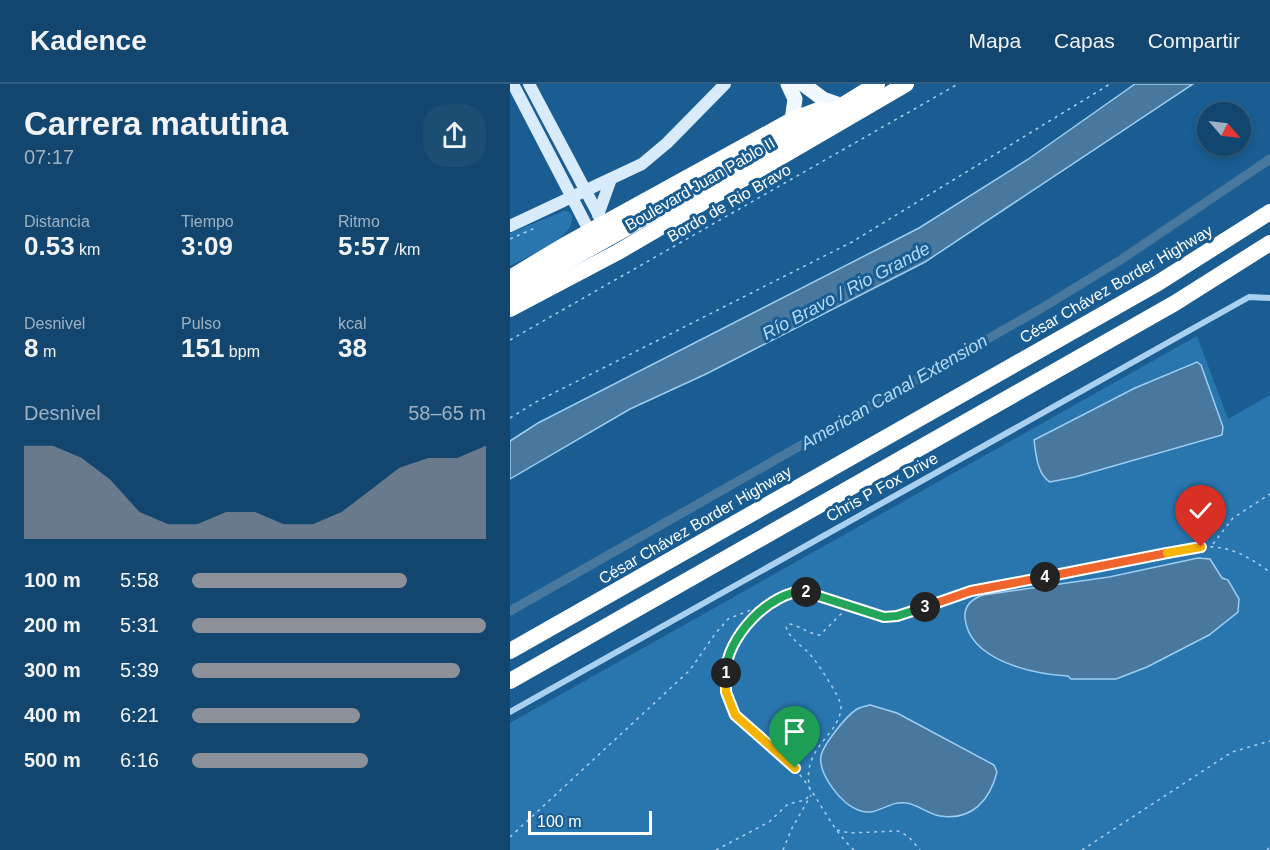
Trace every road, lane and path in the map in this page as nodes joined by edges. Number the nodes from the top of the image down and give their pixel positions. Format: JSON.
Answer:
{"nodes":[{"id":1,"x":513,"y":84,"type":"edge"},
{"id":2,"x":529,"y":84,"type":"edge"},
{"id":3,"x":714,"y":84,"type":"edge"},
{"id":4,"x":724,"y":84,"type":"edge"},
{"id":5,"x":788,"y":84,"type":"edge"},
{"id":6,"x":803,"y":84,"type":"edge"},
{"id":7,"x":877,"y":84,"type":"edge"},
{"id":8,"x":906,"y":84,"type":"edge"},
{"id":9,"x":958,"y":84,"type":"edge"},
{"id":10,"x":1110,"y":84,"type":"edge"},
{"id":11,"x":703,"y":108,"type":"junction"},
{"id":12,"x":837,"y":109,"type":"junction"},
{"id":13,"x":792,"y":120,"type":"junction"},
{"id":14,"x":611,"y":178,"type":"junction"},
{"id":15,"x":745,"y":179,"type":"junction"},
{"id":16,"x":586,"y":191,"type":"junction"},
{"id":17,"x":572,"y":198,"type":"junction"},
{"id":18,"x":1270,"y":200,"type":"edge"},
{"id":19,"x":632,"y":208,"type":"junction"},
{"id":20,"x":1270,"y":212,"type":"edge"},
{"id":21,"x":597,"y":223,"type":"junction"},
{"id":22,"x":510,"y":226,"type":"edge"},
{"id":23,"x":641,"y":226,"type":"junction"},
{"id":24,"x":535,"y":228,"type":"dead end"},
{"id":25,"x":510,"y":239,"type":"edge"},
{"id":26,"x":1270,"y":243,"type":"edge"},
{"id":27,"x":564,"y":246,"type":"junction"},
{"id":28,"x":606,"y":246,"type":"junction"},
{"id":29,"x":1270,"y":254,"type":"edge"},
{"id":30,"x":574,"y":265,"type":"junction"},
{"id":31,"x":510,"y":278,"type":"edge"},
{"id":32,"x":1158,"y":283,"type":"junction"},
{"id":33,"x":510,"y":293,"type":"edge"},
{"id":34,"x":532,"y":296,"type":"junction"},
{"id":35,"x":1270,"y":298,"type":"edge"},
{"id":36,"x":1174,"y":303,"type":"junction"},
{"id":37,"x":510,"y":309,"type":"edge"},
{"id":38,"x":510,"y":340,"type":"edge"},
{"id":39,"x":510,"y":418,"type":"edge"},
{"id":40,"x":1270,"y":494,"type":"edge"},
{"id":41,"x":1212,"y":546,"type":"junction"},
{"id":42,"x":1270,"y":572,"type":"edge"},
{"id":43,"x":774,"y":600,"type":"junction"},
{"id":44,"x":849,"y":607,"type":"junction"},
{"id":45,"x":510,"y":651,"type":"edge"},
{"id":46,"x":510,"y":681,"type":"edge"},
{"id":47,"x":510,"y":712,"type":"edge"},
{"id":48,"x":1270,"y":741,"type":"edge"},
{"id":49,"x":811,"y":794,"type":"junction"},
{"id":50,"x":837,"y":830,"type":"junction"},
{"id":51,"x":510,"y":837,"type":"edge"},
{"id":52,"x":1270,"y":846,"type":"edge"},
{"id":53,"x":716,"y":850,"type":"edge"},
{"id":54,"x":783,"y":850,"type":"edge"},
{"id":55,"x":854,"y":850,"type":"edge"},
{"id":56,"x":920,"y":850,"type":"edge"},
{"id":57,"x":1082,"y":850,"type":"edge"},
{"id":58,"x":1267,"y":850,"type":"edge"}],
"edges":[{"from":1,"to":17,"type":"street"},
{"from":2,"to":16,"type":"street"},
{"from":3,"to":11,"type":"street"},
{"from":4,"to":11,"type":"street"},
{"from":5,"to":13,"type":"main road"},
{"from":6,"to":12,"type":"main road"},
{"from":7,"to":12,"type":"highway","name":"Boulevard Juan Pablo II"},
{"from":8,"to":15,"type":"highway","name":"Boulevard Juan Pablo II"},
{"from":9,"to":38,"type":"path","name":"Bordo de Rio Bravo"},
{"from":10,"to":39,"type":"path"},
{"from":11,"to":14,"type":"street"},
{"from":12,"to":13,"type":"highway"},
{"from":12,"to":33,"type":"highway","name":"Boulevard Juan Pablo II","bridge":true},
{"from":13,"to":19,"type":"highway"},
{"from":14,"to":16,"type":"street"},
{"from":14,"to":21,"type":"street"},
{"from":15,"to":23,"type":"highway"},
{"from":15,"to":34,"type":"highway","name":"Boulevard Juan Pablo II"},
{"from":16,"to":17,"type":"street"},
{"from":16,"to":21,"type":"street"},
{"from":17,"to":21,"type":"street"},
{"from":17,"to":22,"type":"street"},
{"from":18,"to":32,"type":"highway"},
{"from":19,"to":21,"type":"highway"},
{"from":19,"to":23,"type":"highway"},
{"from":20,"to":32,"type":"highway","name":"César Chávez Border Highway"},
{"from":21,"to":27,"type":"highway"},
{"from":21,"to":28,"type":"street"},
{"from":23,"to":28,"type":"highway"},
{"from":24,"to":25,"type":"path"},
{"from":26,"to":36,"type":"highway"},
{"from":27,"to":30,"type":"highway"},
{"from":27,"to":31,"type":"highway"},
{"from":28,"to":30,"type":"highway"},
{"from":29,"to":36,"type":"highway"},
{"from":30,"to":34,"type":"highway"},
{"from":32,"to":45,"type":"highway","name":"César Chávez Border Highway"},
{"from":34,"to":37,"type":"highway","name":"Boulevard Juan Pablo II"},
{"from":35,"to":47,"type":"street","name":"Chris P Fox Drive"},
{"from":36,"to":46,"type":"highway"},
{"from":40,"to":41,"type":"path"},
{"from":41,"to":42,"type":"path"},
{"from":41,"to":44,"type":"path"},
{"from":43,"to":44,"type":"path"},
{"from":43,"to":49,"type":"path"},
{"from":43,"to":51,"type":"path"},
{"from":44,"to":49,"type":"path"},
{"from":48,"to":57,"type":"path"},
{"from":49,"to":50,"type":"path"},
{"from":49,"to":53,"type":"path"},
{"from":49,"to":54,"type":"path"},
{"from":50,"to":55,"type":"path"},
{"from":50,"to":56,"type":"path"},
{"from":52,"to":58,"type":"path"}]}
